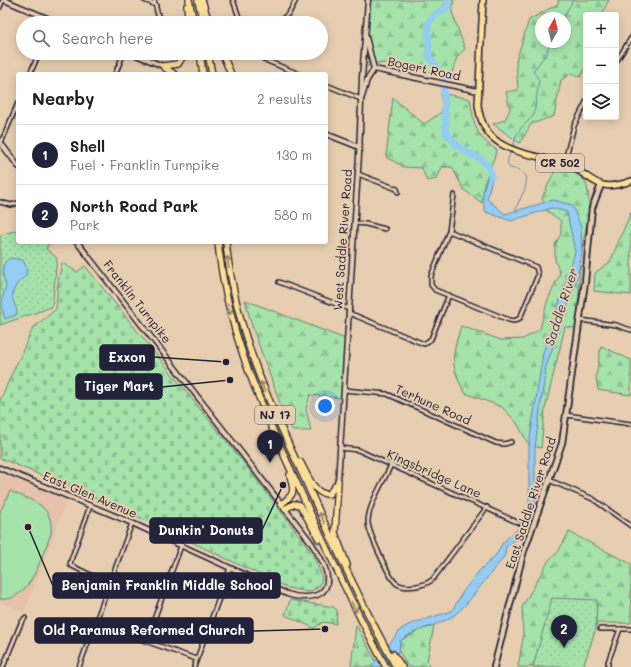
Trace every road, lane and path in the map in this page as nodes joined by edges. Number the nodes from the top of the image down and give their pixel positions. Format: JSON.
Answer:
{"nodes":[{"id":1,"x":4,"y":0,"type":"edge"},
{"id":2,"x":144,"y":0,"type":"edge"},
{"id":3,"x":154,"y":0,"type":"edge"},
{"id":4,"x":188,"y":0,"type":"edge"},
{"id":5,"x":198,"y":0,"type":"edge"},
{"id":6,"x":202,"y":0,"type":"edge"},
{"id":7,"x":233,"y":0,"type":"edge"},
{"id":8,"x":296,"y":0,"type":"edge"},
{"id":9,"x":368,"y":0,"type":"edge"},
{"id":10,"x":483,"y":0,"type":"edge"},
{"id":11,"x":156,"y":5,"type":"junction"},
{"id":12,"x":0,"y":7,"type":"edge"},
{"id":13,"x":39,"y":16,"type":"edge"},
{"id":14,"x":158,"y":16,"type":"edge"},
{"id":15,"x":189,"y":16,"type":"edge"},
{"id":16,"x":192,"y":16,"type":"edge"},
{"id":17,"x":201,"y":16,"type":"edge"},
{"id":18,"x":207,"y":16,"type":"edge"},
{"id":19,"x":239,"y":16,"type":"edge"},
{"id":20,"x":286,"y":16,"type":"edge"},
{"id":21,"x":365,"y":35,"type":"junction"},
{"id":22,"x":631,"y":38,"type":"edge"},
{"id":23,"x":619,"y":57,"type":"edge"},
{"id":24,"x":36,"y":60,"type":"edge"},
{"id":25,"x":121,"y":60,"type":"edge"},
{"id":26,"x":148,"y":60,"type":"edge"},
{"id":27,"x":181,"y":60,"type":"edge"},
{"id":28,"x":201,"y":60,"type":"edge"},
{"id":29,"x":209,"y":60,"type":"edge"},
{"id":30,"x":225,"y":60,"type":"edge"},
{"id":31,"x":265,"y":60,"type":"edge"},
{"id":32,"x":163,"y":66,"type":"junction"},
{"id":33,"x":374,"y":70,"type":"junction"},
{"id":34,"x":31,"y":72,"type":"edge"},
{"id":35,"x":116,"y":72,"type":"edge"},
{"id":36,"x":171,"y":72,"type":"edge"},
{"id":37,"x":203,"y":72,"type":"edge"},
{"id":38,"x":212,"y":72,"type":"edge"},
{"id":39,"x":230,"y":72,"type":"edge"},
{"id":40,"x":294,"y":72,"type":"edge"},
{"id":41,"x":328,"y":86,"type":"edge"},
{"id":42,"x":478,"y":91,"type":"junction"},
{"id":43,"x":361,"y":99,"type":"junction"},
{"id":44,"x":16,"y":107,"type":"edge"},
{"id":45,"x":583,"y":109,"type":"edge"},
{"id":46,"x":328,"y":135,"type":"edge"},
{"id":47,"x":0,"y":143,"type":"edge"},
{"id":48,"x":358,"y":147,"type":"junction"},
{"id":49,"x":16,"y":163,"type":"edge"},
{"id":50,"x":564,"y":164,"type":"junction"},
{"id":51,"x":358,"y":174,"type":"junction"},
{"id":52,"x":631,"y":181,"type":"edge"},
{"id":53,"x":601,"y":185,"type":"junction"},
{"id":54,"x":398,"y":192,"type":"dead end"},
{"id":55,"x":454,"y":195,"type":"dead end"},
{"id":56,"x":0,"y":202,"type":"edge"},
{"id":57,"x":16,"y":204,"type":"edge"},
{"id":58,"x":354,"y":223,"type":"junction"},
{"id":59,"x":385,"y":229,"type":"dead end"},
{"id":60,"x":450,"y":231,"type":"junction"},
{"id":61,"x":79,"y":244,"type":"edge"},
{"id":62,"x":218,"y":244,"type":"edge"},
{"id":63,"x":226,"y":244,"type":"edge"},
{"id":64,"x":279,"y":282,"type":"dead end"},
{"id":65,"x":449,"y":295,"type":"junction"},
{"id":66,"x":349,"y":311,"type":"junction"},
{"id":67,"x":580,"y":320,"type":"junction"},
{"id":68,"x":631,"y":330,"type":"edge"},
{"id":69,"x":344,"y":390,"type":"junction"},
{"id":70,"x":566,"y":415,"type":"junction"},
{"id":71,"x":631,"y":424,"type":"edge"},
{"id":72,"x":511,"y":442,"type":"dead end"},
{"id":73,"x":290,"y":448,"type":"junction"},
{"id":74,"x":340,"y":448,"type":"junction"},
{"id":75,"x":286,"y":461,"type":"junction"},
{"id":76,"x":391,"y":465,"type":"junction"},
{"id":77,"x":0,"y":468,"type":"edge"},
{"id":78,"x":549,"y":480,"type":"junction"},
{"id":79,"x":338,"y":481,"type":"junction"},
{"id":80,"x":90,"y":506,"type":"junction"},
{"id":81,"x":283,"y":507,"type":"junction"},
{"id":82,"x":486,"y":508,"type":"junction"},
{"id":83,"x":132,"y":523,"type":"junction"},
{"id":84,"x":520,"y":523,"type":"dead end"},
{"id":85,"x":631,"y":526,"type":"edge"},
{"id":86,"x":181,"y":546,"type":"junction"},
{"id":87,"x":328,"y":552,"type":"junction"},
{"id":88,"x":230,"y":568,"type":"junction"},
{"id":89,"x":350,"y":579,"type":"junction"},
{"id":90,"x":109,"y":584,"type":"junction"},
{"id":91,"x":324,"y":589,"type":"joint"},
{"id":92,"x":25,"y":618,"type":"dead end"},
{"id":93,"x":95,"y":623,"type":"junction"},
{"id":94,"x":600,"y":629,"type":"dead end"},
{"id":95,"x":620,"y":629,"type":"junction"},
{"id":96,"x":631,"y":629,"type":"edge"},
{"id":97,"x":146,"y":641,"type":"junction"},
{"id":98,"x":196,"y":660,"type":"junction"},
{"id":99,"x":399,"y":666,"type":"edge"},
{"id":100,"x":3,"y":667,"type":"edge"},
{"id":101,"x":79,"y":667,"type":"edge"},
{"id":102,"x":194,"y":667,"type":"edge"},
{"id":103,"x":386,"y":667,"type":"edge"},
{"id":104,"x":493,"y":667,"type":"edge"},
{"id":105,"x":608,"y":667,"type":"edge"}],
"edges":[{"from":1,"to":12,"type":"street"},
{"from":1,"to":13,"type":"street"},
{"from":2,"to":11,"type":"street"},
{"from":3,"to":11,"type":"street"},
{"from":4,"to":15,"type":"highway"},
{"from":4,"to":16,"type":"highway"},
{"from":5,"to":17,"type":"highway"},
{"from":6,"to":18,"type":"highway"},
{"from":7,"to":19,"type":"street"},
{"from":8,"to":20,"type":"street"},
{"from":9,"to":21,"type":"street","name":"West Saddle River Road"},
{"from":10,"to":42,"type":"main road","number":"CR 502"},
{"from":11,"to":14,"type":"street"},
{"from":21,"to":33,"type":"street"},
{"from":21,"to":43,"type":"street","name":"West Saddle River Road"},
{"from":22,"to":23,"type":"street"},
{"from":24,"to":34,"type":"street"},
{"from":25,"to":35,"type":"street"},
{"from":26,"to":32,"type":"street"},
{"from":27,"to":32,"type":"highway"},
{"from":28,"to":37,"type":"highway"},
{"from":29,"to":38,"type":"highway"},
{"from":30,"to":39,"type":"highway"},
{"from":31,"to":40,"type":"street"},
{"from":32,"to":36,"type":"highway"},
{"from":33,"to":42,"type":"street","name":"Bogert Road"},
{"from":33,"to":43,"type":"street","name":"Bogert Road"},
{"from":41,"to":43,"type":"street"},
{"from":42,"to":50,"type":"main road","number":"CR 502"},
{"from":43,"to":48,"type":"street","name":"West Saddle River Road"},
{"from":44,"to":47,"type":"street"},
{"from":45,"to":50,"type":"street"},
{"from":46,"to":48,"type":"street"},
{"from":47,"to":49,"type":"street"},
{"from":48,"to":51,"type":"street","name":"West Saddle River Road"},
{"from":50,"to":53,"type":"main road","number":"CR 502"},
{"from":51,"to":54,"type":"street"},
{"from":51,"to":58,"type":"street","name":"West Saddle River Road"},
{"from":52,"to":53,"type":"main road"},
{"from":53,"to":67,"type":"main road","name":"East Saddle River Road"},
{"from":55,"to":60,"type":"street"},
{"from":56,"to":57,"type":"street"},
{"from":58,"to":59,"type":"street"},
{"from":58,"to":66,"type":"street","name":"West Saddle River Road"},
{"from":60,"to":65,"type":"street"},
{"from":60,"to":65,"type":"street"},
{"from":61,"to":81,"type":"street","name":"Franklin Turnpike"},
{"from":62,"to":75,"type":"highway","number":"NJ 17","one_way":true},
{"from":73,"to":63,"type":"highway","number":"NJ 17","one_way":true},
{"from":64,"to":66,"type":"street"},
{"from":65,"to":66,"type":"street"},
{"from":66,"to":69,"type":"street","name":"West Saddle River Road"},
{"from":67,"to":68,"type":"street"},
{"from":67,"to":70,"type":"main road","name":"East Saddle River Road"},
{"from":69,"to":72,"type":"street","name":"Terhune Road"},
{"from":69,"to":74,"type":"street","name":"West Saddle River Road"},
{"from":70,"to":71,"type":"street"},
{"from":70,"to":78,"type":"main road","name":"East Saddle River Road"},
{"from":73,"to":79,"type":"highway"},
{"from":89,"to":73,"type":"highway","number":"NJ 17","one_way":true},
{"from":74,"to":76,"type":"street","name":"Kingsbridge Lane"},
{"from":74,"to":79,"type":"street","name":"West Saddle River Road"},
{"from":75,"to":81,"type":"highway"},
{"from":75,"to":87,"type":"highway","number":"NJ 17"},
{"from":76,"to":82,"type":"street","name":"Kingsbridge Lane"},
{"from":76,"to":82,"type":"street"},
{"from":77,"to":80,"type":"street","name":"East Glen Avenue"},
{"from":78,"to":85,"type":"street"},
{"from":78,"to":104,"type":"main road","name":"East Saddle River Road"},
{"from":79,"to":89,"type":"highway"},
{"from":80,"to":83,"type":"street","name":"East Glen Avenue"},
{"from":80,"to":90,"type":"street"},
{"from":81,"to":87,"type":"highway"},
{"from":81,"to":91,"type":"street","name":"Franklin Turnpike"},
{"from":82,"to":84,"type":"street","name":"Kingsbridge Lane"},
{"from":83,"to":86,"type":"street","name":"East Glen Avenue"},
{"from":83,"to":90,"type":"street"},
{"from":86,"to":88,"type":"street","name":"East Glen Avenue"},
{"from":86,"to":97,"type":"street"},
{"from":87,"to":103,"type":"highway","number":"NJ 17","one_way":true},
{"from":88,"to":91,"type":"street","name":"East Glen Avenue"},
{"from":88,"to":98,"type":"street"},
{"from":89,"to":99,"type":"highway","number":"NJ 17"},
{"from":90,"to":93,"type":"street"},
{"from":92,"to":100,"type":"street"},
{"from":93,"to":97,"type":"street"},
{"from":93,"to":101,"type":"street"},
{"from":94,"to":95,"type":"street"},
{"from":95,"to":96,"type":"street"},
{"from":95,"to":105,"type":"street"},
{"from":97,"to":98,"type":"street"},
{"from":98,"to":102,"type":"street"}]}
